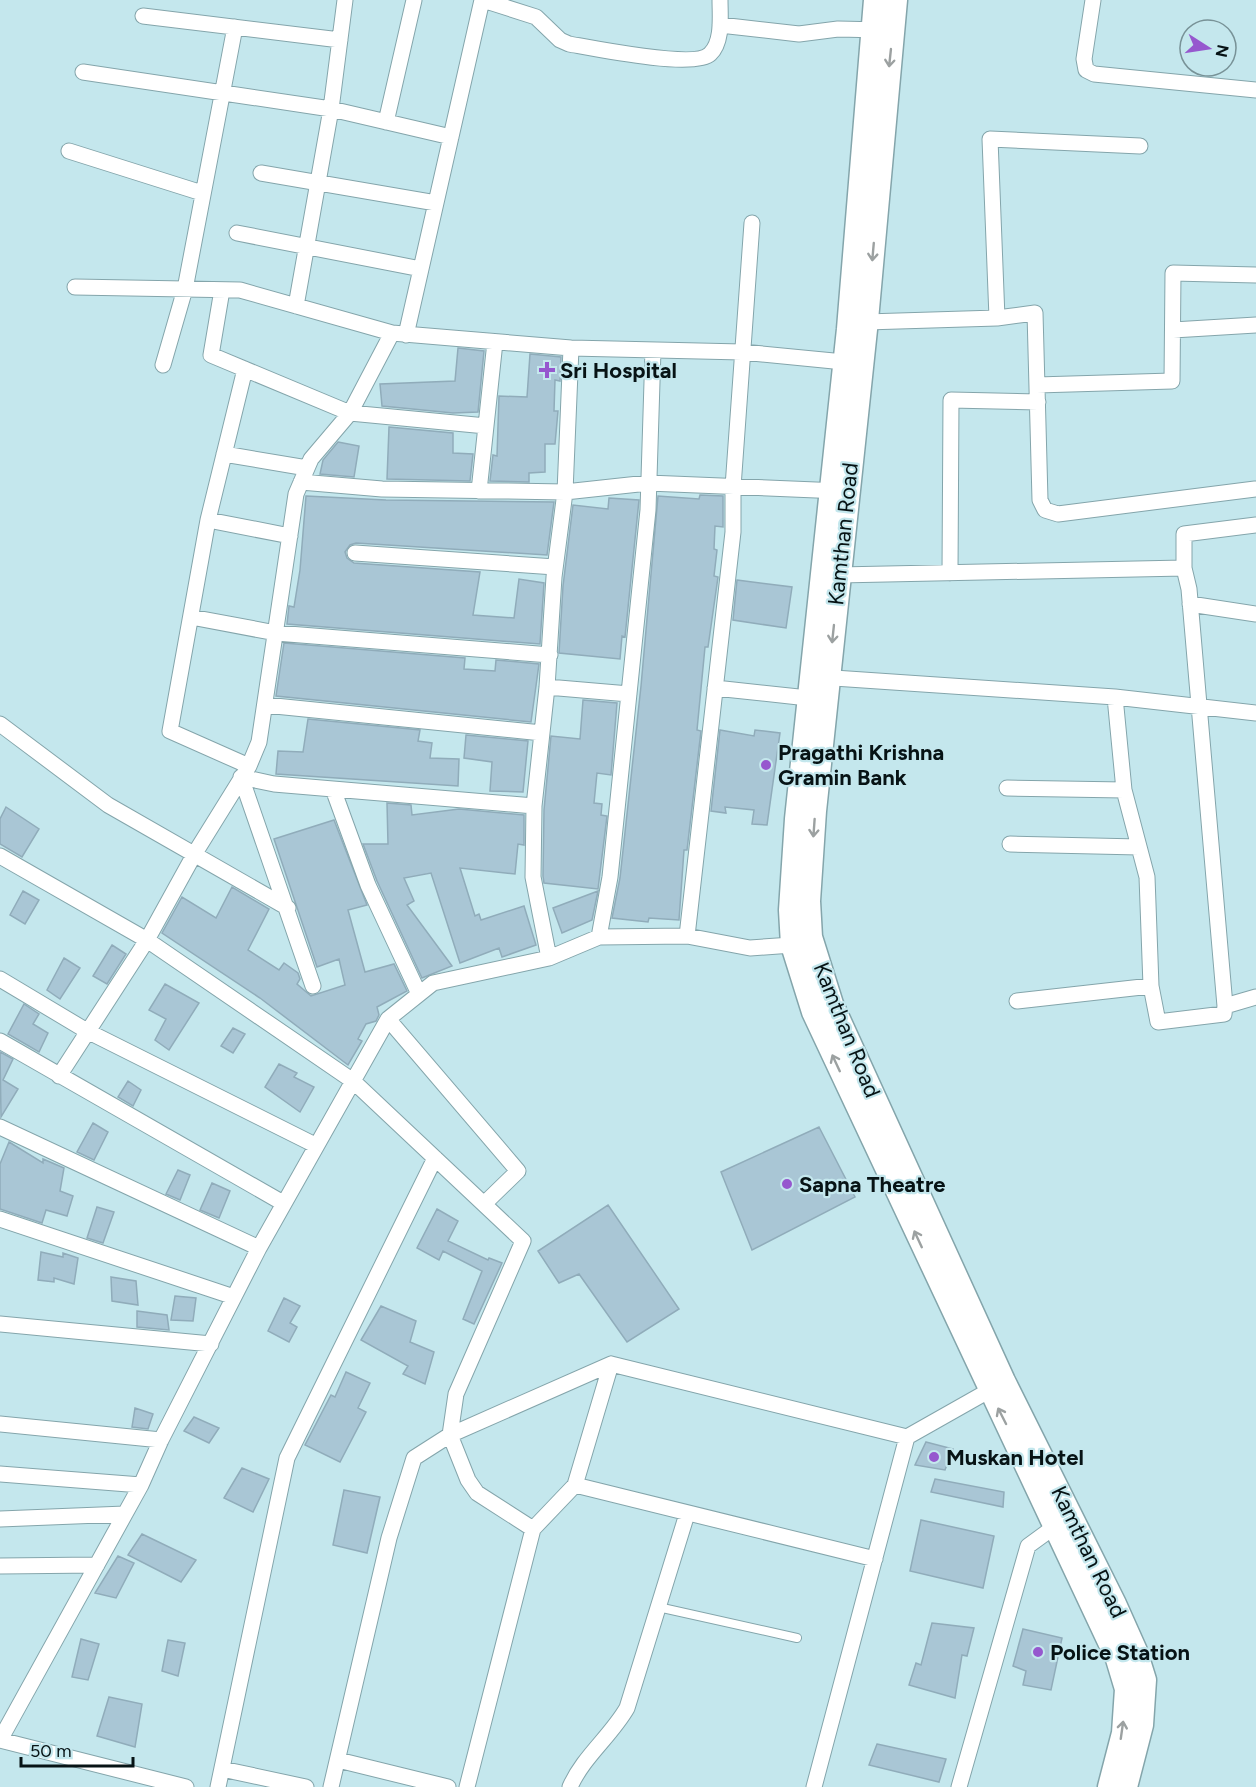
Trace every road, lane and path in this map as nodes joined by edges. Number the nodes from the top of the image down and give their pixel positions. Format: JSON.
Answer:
{"nodes":[{"id":1,"x":345,"y":0,"type":"edge"},
{"id":2,"x":414,"y":0,"type":"edge"},
{"id":3,"x":482,"y":0,"type":"edge"},
{"id":4,"x":720,"y":0,"type":"edge"},
{"id":5,"x":875,"y":0,"type":"edge"},
{"id":6,"x":896,"y":0,"type":"edge"},
{"id":7,"x":1093,"y":0,"type":"edge"},
{"id":8,"x":143,"y":16,"type":"dead end"},
{"id":9,"x":720,"y":25,"type":"junction"},
{"id":10,"x":235,"y":27,"type":"junction"},
{"id":11,"x":883,"y":30,"type":"junction"},
{"id":12,"x":340,"y":40,"type":"junction"},
{"id":13,"x":83,"y":72,"type":"dead end"},
{"id":14,"x":1256,"y":90,"type":"edge"},
{"id":15,"x":224,"y":93,"type":"junction"},
{"id":16,"x":331,"y":109,"type":"junction"},
{"id":17,"x":386,"y":122,"type":"junction"},
{"id":18,"x":451,"y":137,"type":"junction"},
{"id":19,"x":1140,"y":146,"type":"dead end"},
{"id":20,"x":69,"y":151,"type":"dead end"},
{"id":21,"x":261,"y":173,"type":"dead end"},
{"id":22,"x":318,"y":182,"type":"junction"},
{"id":23,"x":202,"y":193,"type":"junction"},
{"id":24,"x":436,"y":203,"type":"junction"},
{"id":25,"x":752,"y":223,"type":"dead end"},
{"id":26,"x":237,"y":233,"type":"dead end"},
{"id":27,"x":307,"y":247,"type":"junction"},
{"id":28,"x":421,"y":269,"type":"junction"},
{"id":29,"x":1256,"y":275,"type":"edge"},
{"id":30,"x":75,"y":287,"type":"dead end"},
{"id":31,"x":185,"y":289,"type":"junction"},
{"id":32,"x":222,"y":290,"type":"junction"},
{"id":33,"x":297,"y":306,"type":"junction"},
{"id":34,"x":997,"y":318,"type":"junction"},
{"id":35,"x":866,"y":322,"type":"junction"},
{"id":36,"x":1256,"y":325,"type":"edge"},
{"id":37,"x":1173,"y":330,"type":"junction"},
{"id":38,"x":399,"y":334,"type":"junction"},
{"id":39,"x":495,"y":342,"type":"junction"},
{"id":40,"x":571,"y":348,"type":"junction"},
{"id":41,"x":653,"y":350,"type":"junction"},
{"id":42,"x":742,"y":352,"type":"junction"},
{"id":43,"x":843,"y":362,"type":"junction"},
{"id":44,"x":163,"y":365,"type":"dead end"},
{"id":45,"x":245,"y":369,"type":"junction"},
{"id":46,"x":1037,"y":385,"type":"junction"},
{"id":47,"x":1038,"y":402,"type":"junction"},
{"id":48,"x":350,"y":413,"type":"junction"},
{"id":49,"x":486,"y":426,"type":"junction"},
{"id":50,"x":224,"y":454,"type":"junction"},
{"id":51,"x":304,"y":475,"type":"junction"},
{"id":52,"x":648,"y":483,"type":"junction"},
{"id":53,"x":733,"y":487,"type":"junction"},
{"id":54,"x":1256,"y":489,"type":"edge"},
{"id":55,"x":478,"y":491,"type":"junction"},
{"id":56,"x":839,"y":491,"type":"junction"},
{"id":57,"x":565,"y":492,"type":"junction"},
{"id":58,"x":208,"y":520,"type":"junction"},
{"id":59,"x":1256,"y":525,"type":"edge"},
{"id":60,"x":290,"y":536,"type":"junction"},
{"id":61,"x":355,"y":554,"type":"dead end"},
{"id":62,"x":555,"y":567,"type":"junction"},
{"id":63,"x":1184,"y":568,"type":"junction"},
{"id":64,"x":950,"y":573,"type":"junction"},
{"id":65,"x":839,"y":575,"type":"junction"},
{"id":66,"x":1190,"y":604,"type":"junction"},
{"id":67,"x":1256,"y":614,"type":"edge"},
{"id":68,"x":191,"y":617,"type":"junction"},
{"id":69,"x":276,"y":633,"type":"junction"},
{"id":70,"x":550,"y":655,"type":"junction"},
{"id":71,"x":816,"y":684,"type":"junction"},
{"id":72,"x":547,"y":687,"type":"junction"},
{"id":73,"x":715,"y":688,"type":"junction"},
{"id":74,"x":628,"y":694,"type":"junction"},
{"id":75,"x":1114,"y":697,"type":"junction"},
{"id":76,"x":265,"y":705,"type":"junction"},
{"id":77,"x":1199,"y":705,"type":"junction"},
{"id":78,"x":1256,"y":713,"type":"edge"},
{"id":79,"x":0,"y":724,"type":"edge"},
{"id":80,"x":542,"y":733,"type":"junction"},
{"id":81,"x":245,"y":771,"type":"junction"},
{"id":82,"x":1007,"y":788,"type":"dead end"},
{"id":83,"x":333,"y":789,"type":"junction"},
{"id":84,"x":1124,"y":790,"type":"junction"},
{"id":85,"x":534,"y":806,"type":"junction"},
{"id":86,"x":1010,"y":844,"type":"dead end"},
{"id":87,"x":1139,"y":847,"type":"junction"},
{"id":88,"x":195,"y":853,"type":"junction"},
{"id":89,"x":0,"y":856,"type":"edge"},
{"id":90,"x":288,"y":908,"type":"junction"},
{"id":91,"x":687,"y":936,"type":"junction"},
{"id":92,"x":599,"y":937,"type":"junction"},
{"id":93,"x":147,"y":940,"type":"junction"},
{"id":94,"x":802,"y":941,"type":"junction"},
{"id":95,"x":549,"y":958,"type":"junction"},
{"id":96,"x":0,"y":979,"type":"edge"},
{"id":97,"x":313,"y":986,"type":"dead end"},
{"id":98,"x":1151,"y":986,"type":"junction"},
{"id":99,"x":419,"y":994,"type":"junction"},
{"id":100,"x":1256,"y":997,"type":"edge"},
{"id":101,"x":1017,"y":1001,"type":"dead end"},
{"id":102,"x":1225,"y":1006,"type":"junction"},
{"id":103,"x":388,"y":1019,"type":"junction"},
{"id":104,"x":87,"y":1031,"type":"junction"},
{"id":105,"x":0,"y":1041,"type":"edge"},
{"id":106,"x":59,"y":1076,"type":"junction"},
{"id":107,"x":353,"y":1081,"type":"junction"},
{"id":108,"x":0,"y":1127,"type":"edge"},
{"id":109,"x":315,"y":1145,"type":"junction"},
{"id":110,"x":435,"y":1158,"type":"junction"},
{"id":111,"x":284,"y":1203,"type":"junction"},
{"id":112,"x":484,"y":1204,"type":"junction"},
{"id":113,"x":0,"y":1219,"type":"edge"},
{"id":114,"x":259,"y":1248,"type":"junction"},
{"id":115,"x":234,"y":1297,"type":"junction"},
{"id":116,"x":0,"y":1324,"type":"edge"},
{"id":117,"x":212,"y":1344,"type":"junction"},
{"id":118,"x":611,"y":1364,"type":"junction"},
{"id":119,"x":996,"y":1386,"type":"junction"},
{"id":120,"x":0,"y":1424,"type":"edge"},
{"id":121,"x":450,"y":1435,"type":"junction"},
{"id":122,"x":907,"y":1437,"type":"junction"},
{"id":123,"x":161,"y":1440,"type":"junction"},
{"id":124,"x":0,"y":1474,"type":"edge"},
{"id":125,"x":141,"y":1485,"type":"junction"},
{"id":126,"x":575,"y":1485,"type":"junction"},
{"id":127,"x":125,"y":1514,"type":"junction"},
{"id":128,"x":687,"y":1514,"type":"junction"},
{"id":129,"x":0,"y":1519,"type":"edge"},
{"id":130,"x":1062,"y":1521,"type":"junction"},
{"id":131,"x":533,"y":1530,"type":"junction"},
{"id":132,"x":875,"y":1559,"type":"junction"},
{"id":133,"x":97,"y":1565,"type":"junction"},
{"id":134,"x":0,"y":1566,"type":"edge"},
{"id":135,"x":658,"y":1607,"type":"junction"},
{"id":136,"x":797,"y":1638,"type":"dead end"},
{"id":137,"x":0,"y":1740,"type":"edge"},
{"id":138,"x":338,"y":1760,"type":"junction"},
{"id":139,"x":222,"y":1769,"type":"junction"},
{"id":140,"x":186,"y":1787,"type":"edge"},
{"id":141,"x":218,"y":1787,"type":"edge"},
{"id":142,"x":306,"y":1787,"type":"edge"},
{"id":143,"x":331,"y":1787,"type":"edge"},
{"id":144,"x":448,"y":1787,"type":"edge"},
{"id":145,"x":467,"y":1787,"type":"edge"},
{"id":146,"x":570,"y":1787,"type":"edge"},
{"id":147,"x":814,"y":1787,"type":"edge"},
{"id":148,"x":959,"y":1787,"type":"edge"},
{"id":149,"x":1109,"y":1787,"type":"edge"},
{"id":150,"x":1126,"y":1787,"type":"edge"}],
"edges":[{"from":1,"to":12,"type":"street"},
{"from":2,"to":17,"type":"street"},
{"from":3,"to":9,"type":"street"},
{"from":3,"to":18,"type":"street"},
{"from":4,"to":9,"type":"street"},
{"from":5,"to":11,"type":"main road","name":"Kamthan Road"},
{"from":6,"to":11,"type":"main road","name":"Kamthan Road"},
{"from":7,"to":14,"type":"street"},
{"from":8,"to":10,"type":"street"},
{"from":9,"to":11,"type":"street"},
{"from":10,"to":12,"type":"street"},
{"from":10,"to":15,"type":"street"},
{"from":11,"to":35,"type":"main road","name":"Kamthan Road","one_way":true},
{"from":11,"to":43,"type":"main road","name":"Kamthan Road"},
{"from":12,"to":16,"type":"street"},
{"from":13,"to":15,"type":"street"},
{"from":15,"to":16,"type":"street"},
{"from":15,"to":23,"type":"street"},
{"from":16,"to":17,"type":"street"},
{"from":16,"to":22,"type":"street"},
{"from":17,"to":18,"type":"street"},
{"from":18,"to":24,"type":"street"},
{"from":19,"to":34,"type":"street"},
{"from":20,"to":23,"type":"street"},
{"from":21,"to":22,"type":"street"},
{"from":22,"to":24,"type":"street"},
{"from":22,"to":27,"type":"street"},
{"from":23,"to":31,"type":"street"},
{"from":24,"to":28,"type":"street"},
{"from":25,"to":42,"type":"street"},
{"from":26,"to":27,"type":"street"},
{"from":27,"to":28,"type":"street"},
{"from":27,"to":33,"type":"street"},
{"from":28,"to":38,"type":"street"},
{"from":29,"to":37,"type":"street"},
{"from":30,"to":31,"type":"street"},
{"from":31,"to":32,"type":"street"},
{"from":31,"to":44,"type":"street"},
{"from":32,"to":33,"type":"street"},
{"from":32,"to":45,"type":"street"},
{"from":33,"to":38,"type":"street"},
{"from":34,"to":35,"type":"street"},
{"from":34,"to":46,"type":"street"},
{"from":35,"to":56,"type":"main road","name":"Kamthan Road"},
{"from":36,"to":37,"type":"street"},
{"from":37,"to":46,"type":"street"},
{"from":38,"to":39,"type":"street"},
{"from":38,"to":48,"type":"street"},
{"from":39,"to":40,"type":"street"},
{"from":39,"to":49,"type":"street"},
{"from":40,"to":41,"type":"street"},
{"from":40,"to":57,"type":"street"},
{"from":41,"to":42,"type":"street"},
{"from":41,"to":52,"type":"street"},
{"from":42,"to":43,"type":"street"},
{"from":42,"to":53,"type":"street"},
{"from":43,"to":56,"type":"main road","name":"Kamthan Road"},
{"from":45,"to":48,"type":"street"},
{"from":45,"to":50,"type":"street"},
{"from":46,"to":47,"type":"street"},
{"from":47,"to":54,"type":"street"},
{"from":47,"to":64,"type":"street"},
{"from":48,"to":49,"type":"street"},
{"from":48,"to":51,"type":"street"},
{"from":49,"to":55,"type":"street"},
{"from":50,"to":51,"type":"street"},
{"from":50,"to":58,"type":"street"},
{"from":51,"to":55,"type":"street"},
{"from":51,"to":60,"type":"street"},
{"from":52,"to":53,"type":"street"},
{"from":52,"to":57,"type":"street"},
{"from":52,"to":74,"type":"street"},
{"from":53,"to":56,"type":"street"},
{"from":53,"to":73,"type":"street"},
{"from":55,"to":57,"type":"street"},
{"from":56,"to":65,"type":"main road","name":"Kamthan Road"},
{"from":56,"to":71,"type":"main road","name":"Kamthan Road"},
{"from":57,"to":62,"type":"street"},
{"from":58,"to":60,"type":"street"},
{"from":58,"to":68,"type":"street"},
{"from":59,"to":63,"type":"street"},
{"from":60,"to":69,"type":"street"},
{"from":61,"to":62,"type":"street"},
{"from":62,"to":70,"type":"street"},
{"from":63,"to":64,"type":"street"},
{"from":63,"to":66,"type":"street"},
{"from":64,"to":65,"type":"street"},
{"from":65,"to":71,"type":"main road","name":"Kamthan Road","one_way":true},
{"from":66,"to":67,"type":"street"},
{"from":66,"to":77,"type":"street"},
{"from":68,"to":69,"type":"street"},
{"from":68,"to":81,"type":"street"},
{"from":69,"to":70,"type":"street"},
{"from":69,"to":76,"type":"street"},
{"from":70,"to":72,"type":"street"},
{"from":71,"to":73,"type":"street"},
{"from":71,"to":75,"type":"street"},
{"from":71,"to":94,"type":"main road","name":"Kamthan Road"},
{"from":72,"to":74,"type":"street"},
{"from":72,"to":80,"type":"street"},
{"from":73,"to":91,"type":"street"},
{"from":74,"to":92,"type":"street"},
{"from":75,"to":77,"type":"street"},
{"from":75,"to":84,"type":"street"},
{"from":76,"to":80,"type":"street"},
{"from":76,"to":81,"type":"street"},
{"from":77,"to":78,"type":"street"},
{"from":77,"to":102,"type":"street"},
{"from":79,"to":88,"type":"street"},
{"from":80,"to":85,"type":"street"},
{"from":81,"to":83,"type":"street"},
{"from":81,"to":88,"type":"street"},
{"from":81,"to":90,"type":"street"},
{"from":82,"to":84,"type":"street"},
{"from":83,"to":85,"type":"street"},
{"from":83,"to":99,"type":"street"},
{"from":84,"to":87,"type":"street"},
{"from":85,"to":95,"type":"street"},
{"from":86,"to":87,"type":"street"},
{"from":87,"to":98,"type":"street"},
{"from":88,"to":90,"type":"street"},
{"from":88,"to":93,"type":"street"},
{"from":89,"to":93,"type":"street"},
{"from":90,"to":97,"type":"street"},
{"from":91,"to":92,"type":"street"},
{"from":91,"to":94,"type":"street"},
{"from":92,"to":95,"type":"street"},
{"from":93,"to":104,"type":"street"},
{"from":93,"to":107,"type":"street"},
{"from":94,"to":119,"type":"main road","name":"Kamthan Road"},
{"from":95,"to":99,"type":"street"},
{"from":96,"to":104,"type":"street"},
{"from":98,"to":101,"type":"street"},
{"from":98,"to":102,"type":"street"},
{"from":99,"to":103,"type":"street"},
{"from":100,"to":102,"type":"street"},
{"from":103,"to":107,"type":"street"},
{"from":103,"to":112,"type":"street"},
{"from":104,"to":106,"type":"street"},
{"from":104,"to":109,"type":"street"},
{"from":105,"to":106,"type":"street"},
{"from":106,"to":111,"type":"street"},
{"from":107,"to":109,"type":"street"},
{"from":107,"to":110,"type":"street"},
{"from":108,"to":114,"type":"street"},
{"from":109,"to":111,"type":"street"},
{"from":110,"to":112,"type":"street"},
{"from":110,"to":139,"type":"street"},
{"from":111,"to":114,"type":"street"},
{"from":112,"to":121,"type":"street"},
{"from":113,"to":115,"type":"street"},
{"from":114,"to":115,"type":"street"},
{"from":115,"to":117,"type":"street"},
{"from":116,"to":117,"type":"street"},
{"from":117,"to":123,"type":"street"},
{"from":118,"to":121,"type":"street"},
{"from":118,"to":122,"type":"street"},
{"from":118,"to":126,"type":"street"},
{"from":119,"to":122,"type":"street"},
{"from":119,"to":130,"type":"main road","name":"Kamthan Road"},
{"from":120,"to":123,"type":"street"},
{"from":121,"to":131,"type":"street"},
{"from":121,"to":138,"type":"street"},
{"from":122,"to":132,"type":"street"},
{"from":123,"to":125,"type":"street"},
{"from":124,"to":125,"type":"street"},
{"from":125,"to":127,"type":"street"},
{"from":126,"to":128,"type":"street"},
{"from":126,"to":131,"type":"street"},
{"from":127,"to":129,"type":"street"},
{"from":127,"to":133,"type":"street"},
{"from":128,"to":132,"type":"street"},
{"from":128,"to":135,"type":"street"},
{"from":130,"to":148,"type":"street"},
{"from":149,"to":130,"type":"main road","name":"Kamthan Road","one_way":true},
{"from":130,"to":150,"type":"main road","name":"Kamthan Road"},
{"from":131,"to":145,"type":"street"},
{"from":132,"to":147,"type":"street"},
{"from":133,"to":134,"type":"street"},
{"from":133,"to":137,"type":"street"},
{"from":135,"to":136,"type":"lane"},
{"from":135,"to":146,"type":"street"},
{"from":137,"to":140,"type":"street"},
{"from":138,"to":143,"type":"street"},
{"from":138,"to":144,"type":"street"},
{"from":139,"to":141,"type":"street"},
{"from":139,"to":142,"type":"street"}]}
